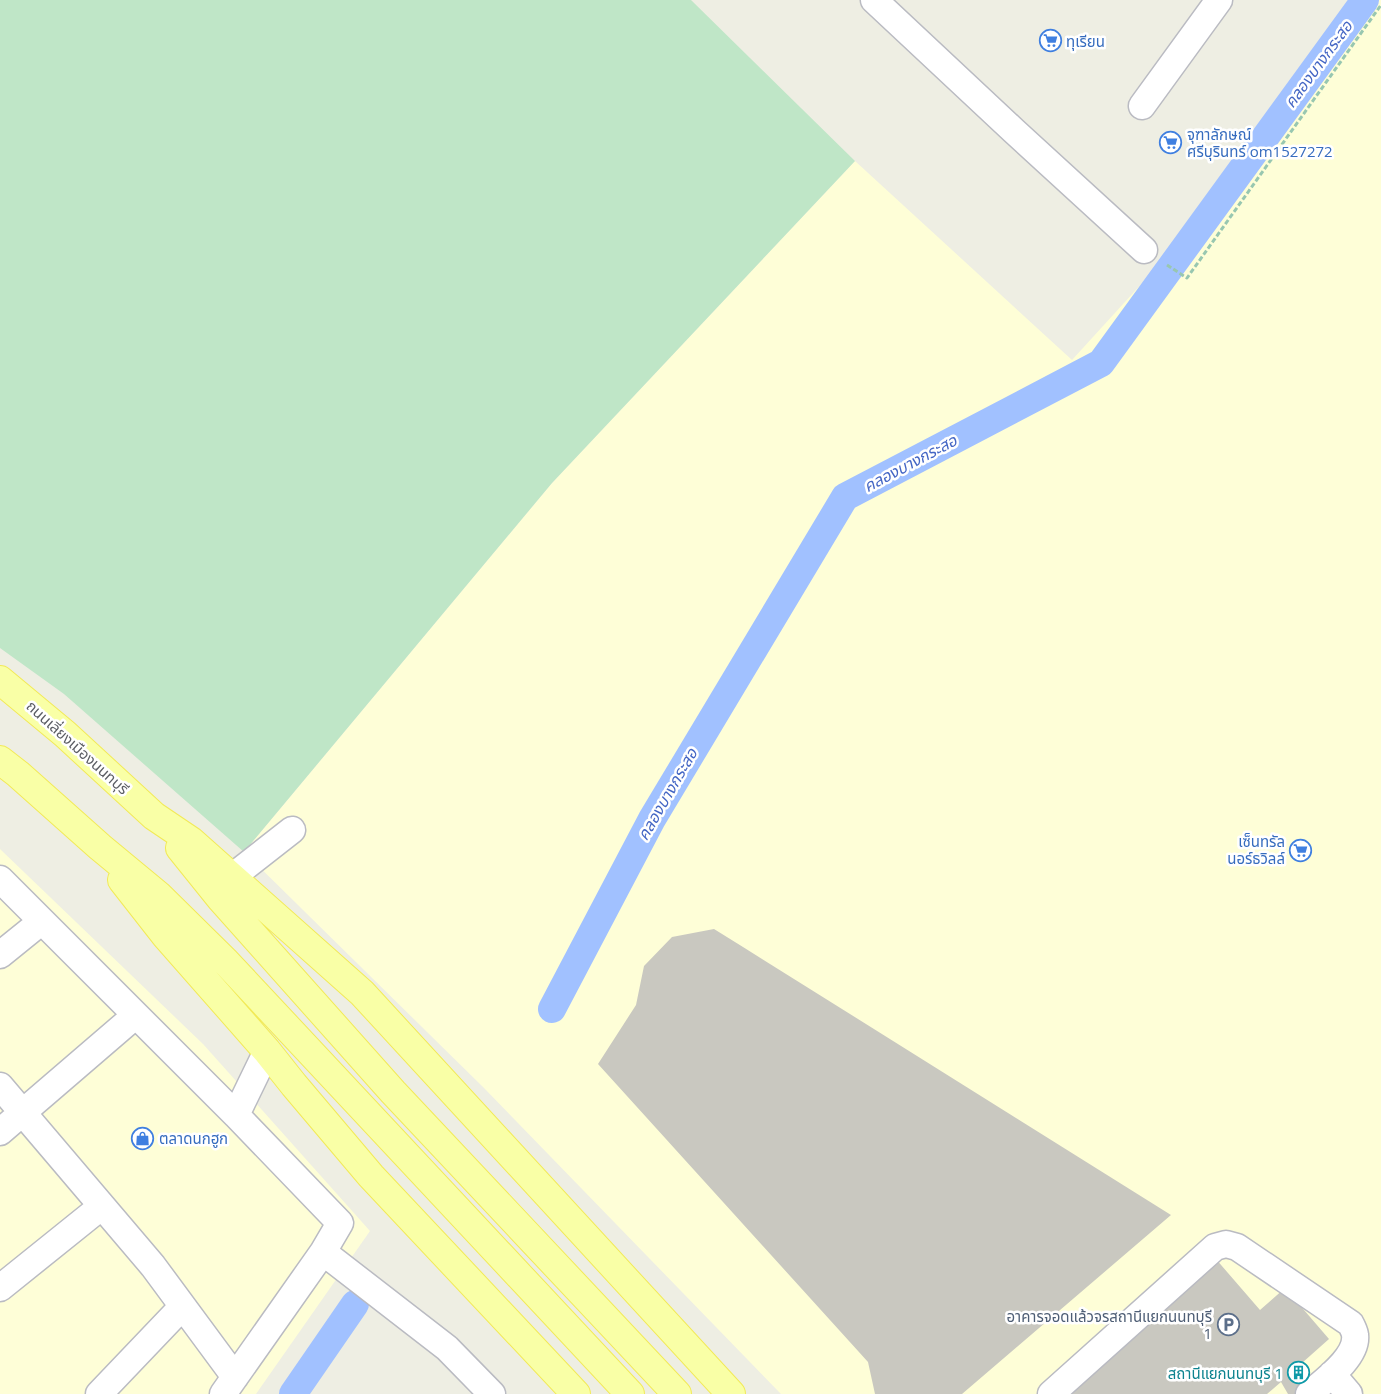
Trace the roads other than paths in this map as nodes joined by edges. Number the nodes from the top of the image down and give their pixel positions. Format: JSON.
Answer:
{"nodes":[{"id":1,"x":874,"y":0,"type":"edge"},
{"id":2,"x":1219,"y":0,"type":"edge"},
{"id":3,"x":1142,"y":106,"type":"dead end"},
{"id":4,"x":1144,"y":250,"type":"dead end"},
{"id":5,"x":0,"y":680,"type":"edge"},
{"id":6,"x":0,"y":760,"type":"edge"},
{"id":7,"x":154,"y":816,"type":"junction"},
{"id":8,"x":292,"y":830,"type":"dead end"},
{"id":9,"x":100,"y":847,"type":"junction"},
{"id":10,"x":232,"y":877,"type":"junction"},
{"id":11,"x":0,"y":879,"type":"edge"},
{"id":12,"x":42,"y":921,"type":"junction"},
{"id":13,"x":0,"y":955,"type":"edge"},
{"id":14,"x":136,"y":1015,"type":"junction"},
{"id":15,"x":267,"y":1051,"type":"junction"},
{"id":16,"x":0,"y":1086,"type":"edge"},
{"id":17,"x":23,"y":1113,"type":"junction"},
{"id":18,"x":236,"y":1116,"type":"junction"},
{"id":19,"x":0,"y":1132,"type":"edge"},
{"id":20,"x":102,"y":1206,"type":"junction"},
{"id":21,"x":323,"y":1252,"type":"junction"},
{"id":22,"x":0,"y":1288,"type":"edge"},
{"id":23,"x":182,"y":1307,"type":"junction"},
{"id":24,"x":1332,"y":1374,"type":"junction"},
{"id":25,"x":229,"y":1385,"type":"edge"},
{"id":26,"x":627,"y":1391,"type":"edge"},
{"id":27,"x":99,"y":1394,"type":"edge"},
{"id":28,"x":492,"y":1394,"type":"edge"},
{"id":29,"x":576,"y":1394,"type":"edge"},
{"id":30,"x":677,"y":1394,"type":"edge"},
{"id":31,"x":730,"y":1394,"type":"edge"},
{"id":32,"x":1051,"y":1394,"type":"edge"},
{"id":33,"x":1298,"y":1394,"type":"edge"},
{"id":34,"x":1349,"y":1394,"type":"edge"}],
"edges":[{"from":1,"to":4,"type":"street"},
{"from":2,"to":3,"type":"street"},
{"from":5,"to":7,"type":"main road","name":"ถนนเลี่ยงเมืองนนทบุรี"},
{"from":6,"to":9,"type":"main road"},
{"from":7,"to":10,"type":"main road"},
{"from":7,"to":30,"type":"main road"},
{"from":8,"to":10,"type":"street"},
{"from":9,"to":15,"type":"main road"},
{"from":9,"to":26,"type":"main road"},
{"from":10,"to":31,"type":"main road"},
{"from":11,"to":12,"type":"street"},
{"from":12,"to":13,"type":"street"},
{"from":12,"to":14,"type":"street"},
{"from":14,"to":17,"type":"street"},
{"from":14,"to":18,"type":"street"},
{"from":15,"to":18,"type":"street"},
{"from":15,"to":29,"type":"main road"},
{"from":16,"to":17,"type":"street"},
{"from":17,"to":19,"type":"street"},
{"from":17,"to":20,"type":"street"},
{"from":18,"to":21,"type":"street"},
{"from":20,"to":22,"type":"street"},
{"from":20,"to":23,"type":"street"},
{"from":21,"to":25,"type":"street"},
{"from":21,"to":28,"type":"street"},
{"from":23,"to":25,"type":"street"},
{"from":23,"to":27,"type":"street"},
{"from":24,"to":32,"type":"street"},
{"from":24,"to":33,"type":"street"},
{"from":24,"to":34,"type":"street"}]}
